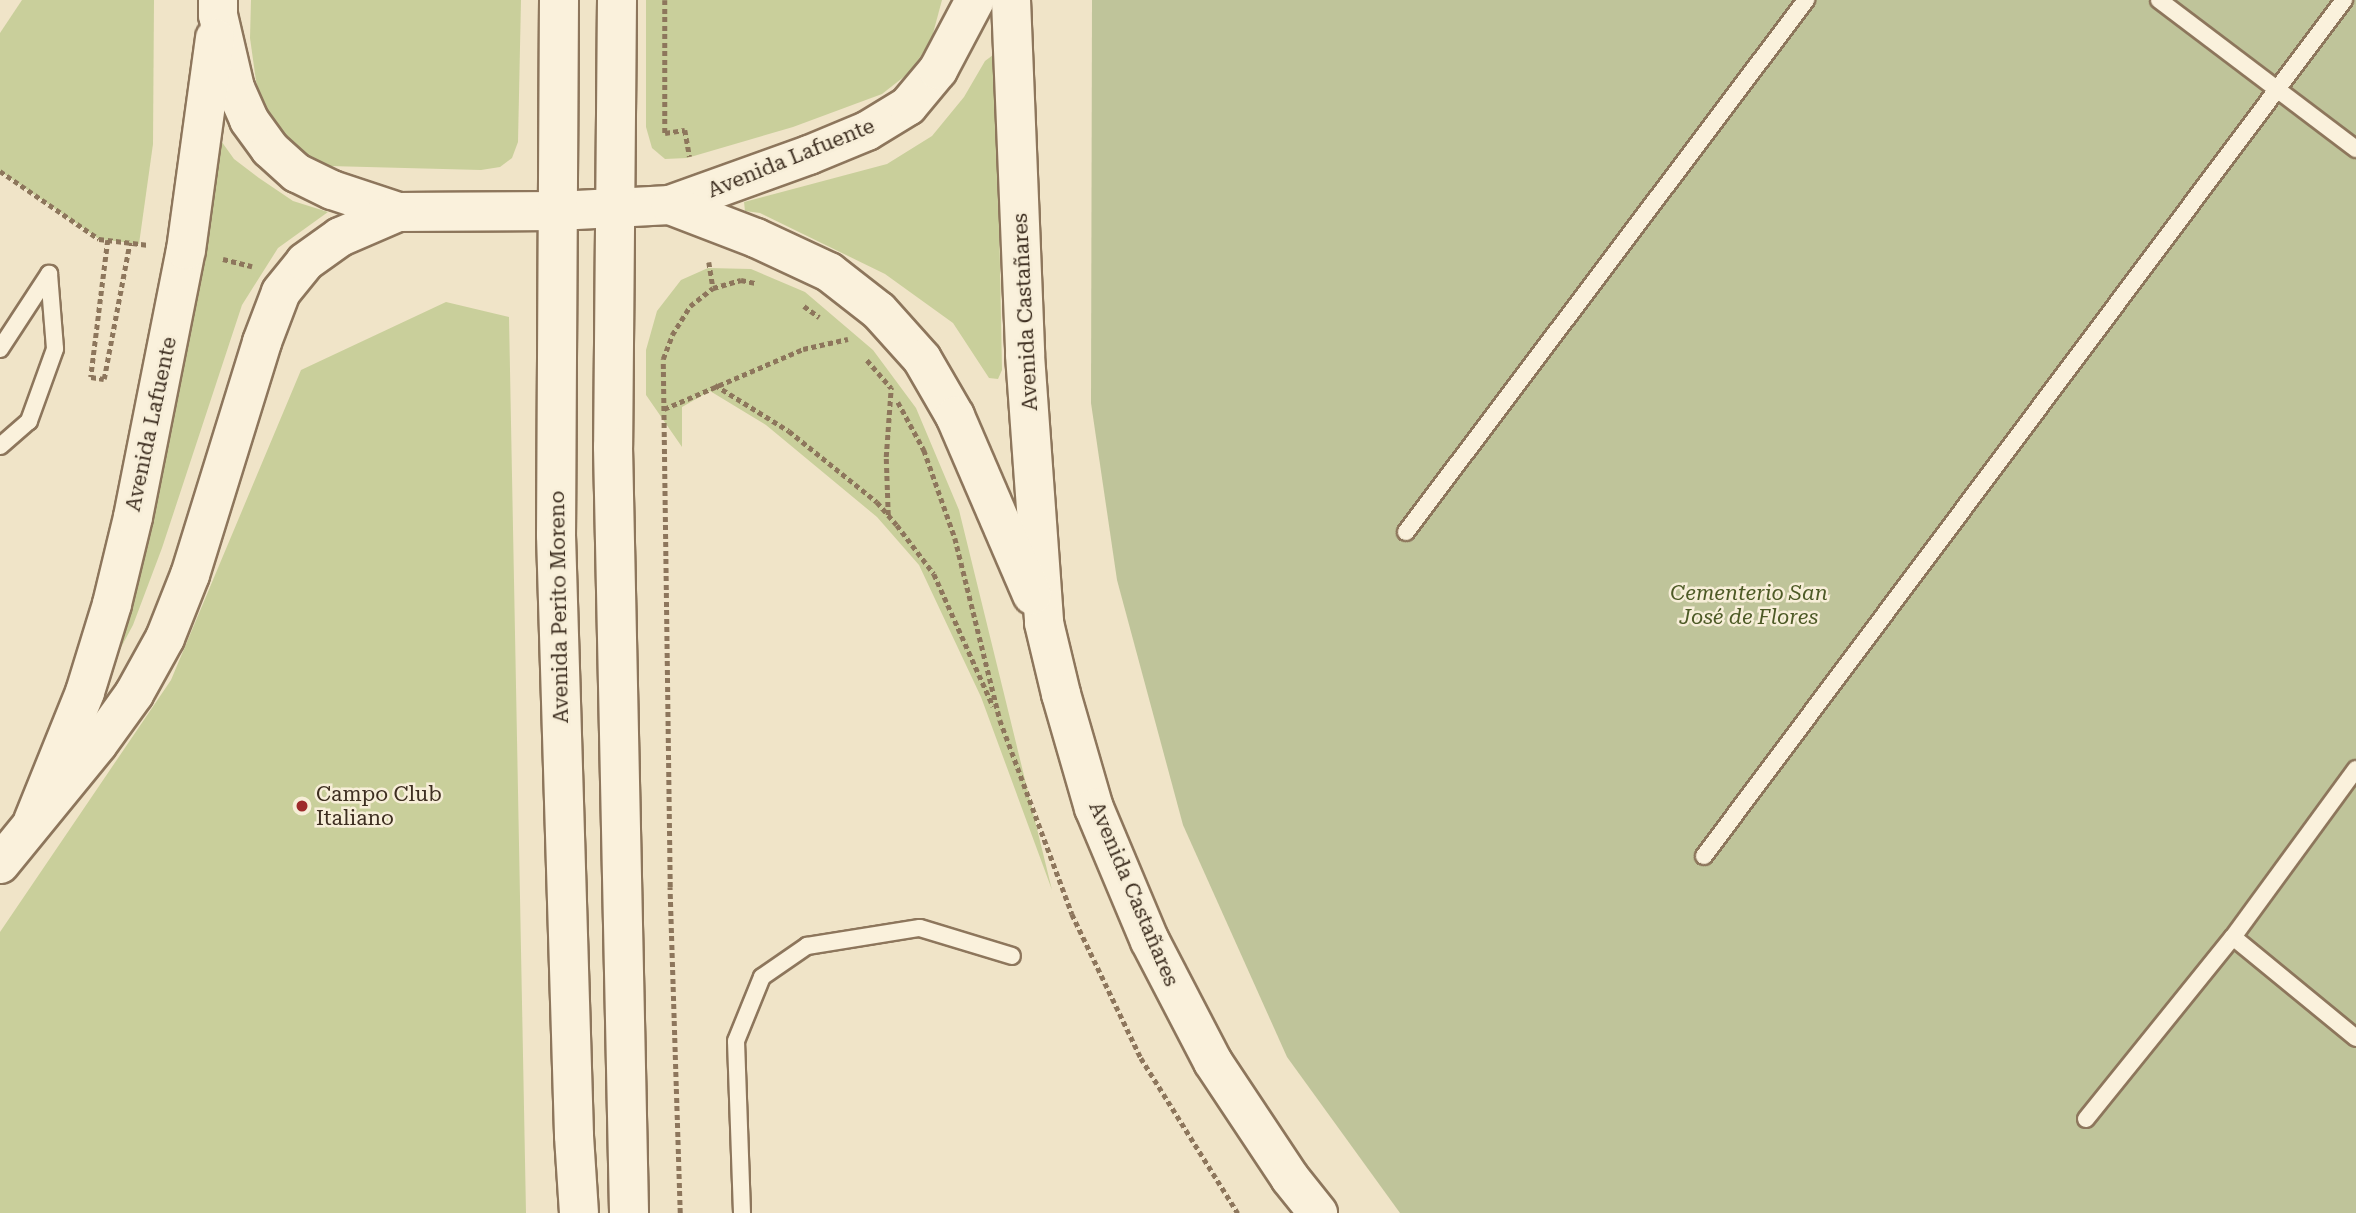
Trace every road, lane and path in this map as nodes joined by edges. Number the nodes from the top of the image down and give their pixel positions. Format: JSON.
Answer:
{"nodes":[{"id":1,"x":559,"y":0,"type":"edge"},
{"id":2,"x":617,"y":0,"type":"edge"},
{"id":3,"x":665,"y":0,"type":"edge"},
{"id":4,"x":975,"y":0,"type":"edge"},
{"id":5,"x":1011,"y":0,"type":"edge"},
{"id":6,"x":1806,"y":0,"type":"edge"},
{"id":7,"x":2160,"y":0,"type":"edge"},
{"id":8,"x":2344,"y":0,"type":"edge"},
{"id":9,"x":218,"y":7,"type":"edge"},
{"id":10,"x":2277,"y":90,"type":"junction"},
{"id":11,"x":2356,"y":149,"type":"edge"},
{"id":12,"x":0,"y":171,"type":"edge"},
{"id":13,"x":689,"y":206,"type":"junction"},
{"id":14,"x":616,"y":207,"type":"junction"},
{"id":15,"x":558,"y":211,"type":"junction"},
{"id":16,"x":398,"y":212,"type":"junction"},
{"id":17,"x":108,"y":240,"type":"junction"},
{"id":18,"x":130,"y":242,"type":"junction"},
{"id":19,"x":186,"y":250,"type":"junction"},
{"id":20,"x":294,"y":276,"type":"junction"},
{"id":21,"x":766,"y":285,"type":"dead end"},
{"id":22,"x":713,"y":288,"type":"junction"},
{"id":23,"x":800,"y":303,"type":"dead end"},
{"id":24,"x":829,"y":325,"type":"dead end"},
{"id":25,"x":839,"y":332,"type":"dead end"},
{"id":26,"x":848,"y":339,"type":"junction"},
{"id":27,"x":0,"y":349,"type":"edge"},
{"id":28,"x":857,"y":349,"type":"dead end"},
{"id":29,"x":865,"y":359,"type":"dead end"},
{"id":30,"x":715,"y":385,"type":"junction"},
{"id":31,"x":891,"y":387,"type":"junction"},
{"id":32,"x":664,"y":410,"type":"junction"},
{"id":33,"x":0,"y":446,"type":"edge"},
{"id":34,"x":888,"y":516,"type":"junction"},
{"id":35,"x":1406,"y":532,"type":"dead end"},
{"id":36,"x":1044,"y":623,"type":"junction"},
{"id":37,"x":1000,"y":720,"type":"junction"},
{"id":38,"x":2356,"y":769,"type":"edge"},
{"id":39,"x":13,"y":840,"type":"edge"},
{"id":40,"x":1704,"y":856,"type":"dead end"},
{"id":41,"x":2232,"y":937,"type":"junction"},
{"id":42,"x":1012,"y":956,"type":"dead end"},
{"id":43,"x":2356,"y":1038,"type":"edge"},
{"id":44,"x":2086,"y":1119,"type":"dead end"},
{"id":45,"x":579,"y":1213,"type":"edge"},
{"id":46,"x":629,"y":1213,"type":"edge"},
{"id":47,"x":680,"y":1213,"type":"edge"},
{"id":48,"x":742,"y":1213,"type":"edge"},
{"id":49,"x":1238,"y":1213,"type":"edge"},
{"id":50,"x":1318,"y":1213,"type":"edge"}],
"edges":[{"from":1,"to":15,"type":"main road","name":"Avenida Perito Moreno"},
{"from":2,"to":14,"type":"main road"},
{"from":3,"to":13,"type":"path"},
{"from":4,"to":13,"type":"main road","name":"Avenida Lafuente"},
{"from":5,"to":36,"type":"main road","name":"Avenida Castañares"},
{"from":6,"to":35,"type":"lane"},
{"from":7,"to":10,"type":"lane"},
{"from":8,"to":10,"type":"lane"},
{"from":9,"to":16,"type":"main road"},
{"from":9,"to":19,"type":"main road","name":"Avenida Lafuente"},
{"from":10,"to":11,"type":"lane"},
{"from":10,"to":40,"type":"lane"},
{"from":12,"to":17,"type":"path"},
{"from":13,"to":14,"type":"main road"},
{"from":13,"to":22,"type":"path"},
{"from":13,"to":36,"type":"main road","name":"Avenida Castañares"},
{"from":14,"to":15,"type":"main road"},
{"from":14,"to":46,"type":"main road"},
{"from":15,"to":16,"type":"main road"},
{"from":15,"to":45,"type":"main road","name":"Avenida Perito Moreno"},
{"from":16,"to":20,"type":"main road","name":"Avenida Lafuente"},
{"from":17,"to":18,"type":"path"},
{"from":17,"to":18,"type":"path"},
{"from":18,"to":19,"type":"path"},
{"from":19,"to":20,"type":"path"},
{"from":19,"to":39,"type":"main road","name":"Avenida Lafuente"},
{"from":20,"to":39,"type":"main road","name":"Avenida Lafuente"},
{"from":21,"to":22,"type":"path"},
{"from":22,"to":32,"type":"path"},
{"from":23,"to":24,"type":"path"},
{"from":25,"to":26,"type":"path"},
{"from":26,"to":28,"type":"path"},
{"from":26,"to":30,"type":"path"},
{"from":27,"to":33,"type":"lane"},
{"from":29,"to":31,"type":"path"},
{"from":30,"to":32,"type":"path"},
{"from":30,"to":34,"type":"path"},
{"from":31,"to":34,"type":"path"},
{"from":31,"to":37,"type":"path"},
{"from":32,"to":47,"type":"path"},
{"from":34,"to":37,"type":"path"},
{"from":36,"to":50,"type":"main road","name":"Avenida Castañares"},
{"from":37,"to":49,"type":"path"},
{"from":38,"to":41,"type":"lane"},
{"from":41,"to":43,"type":"lane"},
{"from":41,"to":44,"type":"lane"},
{"from":42,"to":48,"type":"lane"}]}
